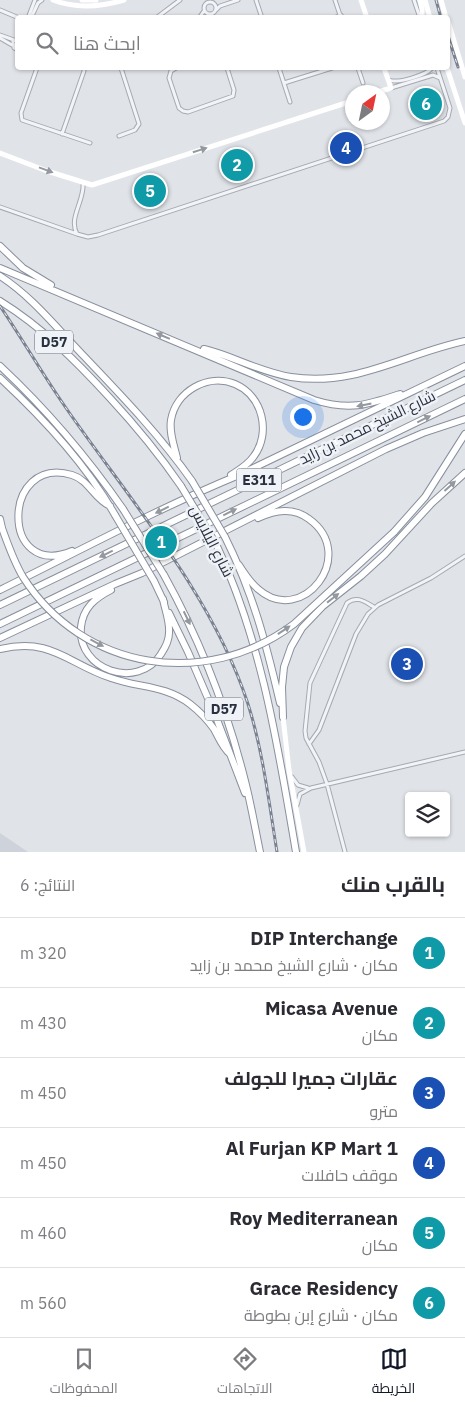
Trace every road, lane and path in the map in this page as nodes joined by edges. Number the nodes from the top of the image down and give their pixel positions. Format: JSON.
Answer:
{"nodes":[{"id":1,"x":35,"y":0,"type":"edge"},
{"id":2,"x":42,"y":0,"type":"edge"},
{"id":3,"x":53,"y":0,"type":"edge"},
{"id":4,"x":82,"y":0,"type":"edge"},
{"id":5,"x":96,"y":0,"type":"edge"},
{"id":6,"x":124,"y":0,"type":"edge"},
{"id":7,"x":180,"y":0,"type":"edge"},
{"id":8,"x":204,"y":0,"type":"edge"},
{"id":9,"x":238,"y":0,"type":"edge"},
{"id":10,"x":256,"y":0,"type":"edge"},
{"id":11,"x":335,"y":0,"type":"edge"},
{"id":12,"x":361,"y":0,"type":"edge"},
{"id":13,"x":414,"y":0,"type":"edge"},
{"id":14,"x":420,"y":0,"type":"edge"},
{"id":15,"x":424,"y":0,"type":"edge"},
{"id":16,"x":441,"y":0,"type":"edge"},
{"id":17,"x":209,"y":2,"type":"junction"},
{"id":18,"x":215,"y":4,"type":"junction"},
{"id":19,"x":205,"y":5,"type":"junction"},
{"id":20,"x":220,"y":6,"type":"junction"},
{"id":21,"x":205,"y":10,"type":"junction"},
{"id":22,"x":216,"y":10,"type":"junction"},
{"id":23,"x":0,"y":11,"type":"edge"},
{"id":24,"x":31,"y":15,"type":"edge"},
{"id":25,"x":32,"y":15,"type":"edge"},
{"id":26,"x":160,"y":15,"type":"edge"},
{"id":27,"x":201,"y":15,"type":"edge"},
{"id":28,"x":210,"y":15,"type":"edge"},
{"id":29,"x":261,"y":15,"type":"edge"},
{"id":30,"x":341,"y":15,"type":"edge"},
{"id":31,"x":366,"y":15,"type":"edge"},
{"id":32,"x":420,"y":15,"type":"edge"},
{"id":33,"x":421,"y":15,"type":"edge"},
{"id":34,"x":429,"y":15,"type":"edge"},
{"id":35,"x":445,"y":15,"type":"edge"},
{"id":36,"x":15,"y":17,"type":"edge"},
{"id":37,"x":450,"y":28,"type":"edge"},
{"id":38,"x":0,"y":37,"type":"edge"},
{"id":39,"x":15,"y":40,"type":"edge"},
{"id":40,"x":15,"y":41,"type":"edge"},
{"id":41,"x":12,"y":44,"type":"junction"},
{"id":42,"x":15,"y":48,"type":"edge"},
{"id":43,"x":36,"y":70,"type":"edge"},
{"id":44,"x":122,"y":70,"type":"edge"},
{"id":45,"x":172,"y":70,"type":"edge"},
{"id":46,"x":228,"y":70,"type":"edge"},
{"id":47,"x":280,"y":70,"type":"edge"},
{"id":48,"x":326,"y":70,"type":"edge"},
{"id":49,"x":359,"y":70,"type":"edge"},
{"id":50,"x":385,"y":70,"type":"edge"},
{"id":51,"x":430,"y":70,"type":"edge"},
{"id":52,"x":438,"y":70,"type":"edge"},
{"id":53,"x":448,"y":70,"type":"edge"},
{"id":54,"x":84,"y":71,"type":"dead end"},
{"id":55,"x":465,"y":77,"type":"edge"},
{"id":56,"x":440,"y":78,"type":"junction"},
{"id":57,"x":388,"y":79,"type":"junction"},
{"id":58,"x":284,"y":83,"type":"junction"},
{"id":59,"x":363,"y":83,"type":"dead end"},
{"id":60,"x":391,"y":88,"type":"joint"},
{"id":61,"x":290,"y":102,"type":"dead end"},
{"id":62,"x":345,"y":103,"type":"edge"},
{"id":63,"x":465,"y":124,"type":"edge"},
{"id":64,"x":62,"y":134,"type":"junction"},
{"id":65,"x":119,"y":136,"type":"dead end"},
{"id":66,"x":90,"y":143,"type":"dead end"},
{"id":67,"x":0,"y":153,"type":"edge"},
{"id":68,"x":83,"y":183,"type":"junction"},
{"id":69,"x":90,"y":185,"type":"junction"},
{"id":70,"x":83,"y":194,"type":"junction"},
{"id":71,"x":0,"y":207,"type":"edge"},
{"id":72,"x":73,"y":223,"type":"junction"},
{"id":73,"x":63,"y":229,"type":"junction"},
{"id":74,"x":77,"y":234,"type":"junction"},
{"id":75,"x":0,"y":246,"type":"edge"},
{"id":76,"x":0,"y":268,"type":"edge"},
{"id":77,"x":0,"y":276,"type":"edge"},
{"id":78,"x":59,"y":292,"type":"junction"},
{"id":79,"x":0,"y":301,"type":"edge"},
{"id":80,"x":465,"y":341,"type":"edge"},
{"id":81,"x":190,"y":347,"type":"junction"},
{"id":82,"x":0,"y":366,"type":"edge"},
{"id":83,"x":465,"y":366,"type":"edge"},
{"id":84,"x":0,"y":378,"type":"edge"},
{"id":85,"x":465,"y":380,"type":"edge"},
{"id":86,"x":427,"y":385,"type":"junction"},
{"id":87,"x":465,"y":399,"type":"edge"},
{"id":88,"x":465,"y":418,"type":"edge"},
{"id":89,"x":465,"y":434,"type":"edge"},
{"id":90,"x":178,"y":461,"type":"junction"},
{"id":91,"x":465,"y":473,"type":"edge"},
{"id":92,"x":207,"y":488,"type":"junction"},
{"id":93,"x":110,"y":506,"type":"junction"},
{"id":94,"x":0,"y":519,"type":"edge"},
{"id":95,"x":229,"y":528,"type":"junction"},
{"id":96,"x":99,"y":540,"type":"junction"},
{"id":97,"x":465,"y":556,"type":"edge"},
{"id":98,"x":239,"y":565,"type":"junction"},
{"id":99,"x":132,"y":577,"type":"junction"},
{"id":100,"x":0,"y":590,"type":"edge"},
{"id":101,"x":162,"y":599,"type":"junction"},
{"id":102,"x":0,"y":605,"type":"edge"},
{"id":103,"x":374,"y":607,"type":"junction"},
{"id":104,"x":0,"y":624,"type":"edge"},
{"id":105,"x":0,"y":638,"type":"edge"},
{"id":106,"x":0,"y":649,"type":"edge"},
{"id":107,"x":283,"y":717,"type":"junction"},
{"id":108,"x":309,"y":744,"type":"junction"},
{"id":109,"x":465,"y":752,"type":"edge"},
{"id":110,"x":230,"y":754,"type":"junction"},
{"id":111,"x":288,"y":770,"type":"junction"},
{"id":112,"x":327,"y":784,"type":"junction"},
{"id":113,"x":311,"y":788,"type":"junction"},
{"id":114,"x":249,"y":800,"type":"junction"},
{"id":115,"x":296,"y":813,"type":"junction"},
{"id":116,"x":260,"y":852,"type":"edge"},
{"id":117,"x":296,"y":852,"type":"edge"},
{"id":118,"x":304,"y":852,"type":"edge"},
{"id":119,"x":345,"y":852,"type":"edge"}],
"edges":[{"from":1,"to":24,"type":"street"},
{"from":2,"to":25,"type":"street"},
{"from":3,"to":6,"type":"street"},
{"from":4,"to":5,"type":"street"},
{"from":7,"to":26,"type":"street"},
{"from":8,"to":17,"type":"street"},
{"from":8,"to":19,"type":"street"},
{"from":9,"to":20,"type":"street"},
{"from":10,"to":29,"type":"street"},
{"from":11,"to":30,"type":"street"},
{"from":12,"to":31,"type":"street"},
{"from":13,"to":32,"type":"street"},
{"from":14,"to":33,"type":"street"},
{"from":15,"to":34,"type":"street"},
{"from":16,"to":35,"type":"street"},
{"from":17,"to":18,"type":"street"},
{"from":17,"to":19,"type":"street"},
{"from":18,"to":20,"type":"street"},
{"from":18,"to":22,"type":"street"},
{"from":19,"to":21,"type":"street"},
{"from":20,"to":22,"type":"street"},
{"from":21,"to":27,"type":"street"},
{"from":21,"to":28,"type":"street"},
{"from":22,"to":28,"type":"street"},
{"from":23,"to":36,"type":"street"},
{"from":37,"to":55,"type":"street"},
{"from":38,"to":39,"type":"street"},
{"from":38,"to":41,"type":"street"},
{"from":40,"to":41,"type":"street"},
{"from":41,"to":42,"type":"street"},
{"from":43,"to":64,"type":"street"},
{"from":44,"to":65,"type":"street"},
{"from":45,"to":46,"type":"street"},
{"from":47,"to":58,"type":"street"},
{"from":48,"to":58,"type":"street"},
{"from":49,"to":59,"type":"street"},
{"from":50,"to":57,"type":"street"},
{"from":51,"to":57,"type":"street"},
{"from":52,"to":56,"type":"street"},
{"from":53,"to":63,"type":"street"},
{"from":54,"to":64,"type":"street"},
{"from":56,"to":60,"type":"street"},
{"from":56,"to":74,"type":"street"},
{"from":57,"to":60,"type":"street"},
{"from":58,"to":61,"type":"street"},
{"from":69,"to":62,"type":"street","one_way":true},
{"from":64,"to":66,"type":"street"},
{"from":67,"to":68,"type":"street","one_way":true},
{"from":68,"to":69,"type":"street"},
{"from":68,"to":70,"type":"street"},
{"from":69,"to":70,"type":"street"},
{"from":70,"to":72,"type":"street"},
{"from":71,"to":73,"type":"street"},
{"from":72,"to":73,"type":"street"},
{"from":72,"to":74,"type":"street"},
{"from":73,"to":74,"type":"street"},
{"from":75,"to":78,"type":"highway"},
{"from":76,"to":78,"type":"highway"},
{"from":77,"to":90,"type":"highway"},
{"from":81,"to":78,"type":"highway","one_way":true},
{"from":79,"to":117,"type":"highway","name":"شارع اليلايس","number":"D57","bridge":true},
{"from":80,"to":81,"type":"highway"},
{"from":86,"to":81,"type":"highway","one_way":true},
{"from":82,"to":114,"type":"highway","number":"D57","one_way":true,"bridge":true},
{"from":83,"to":86,"type":"highway"},
{"from":84,"to":93,"type":"highway"},
{"from":85,"to":102,"type":"highway","name":"شارع الشيخ محمد بن زايد","number":"E311","one_way":true},
{"from":86,"to":92,"type":"highway"},
{"from":104,"to":87,"type":"highway","name":"شارع الشيخ محمد بن زايد","number":"E311","one_way":true},
{"from":88,"to":95,"type":"highway"},
{"from":94,"to":89,"type":"highway","one_way":true,"bridge":true},
{"from":90,"to":92,"type":"highway"},
{"from":90,"to":98,"type":"highway","bridge":true},
{"from":107,"to":91,"type":"highway","one_way":true},
{"from":92,"to":96,"type":"highway","one_way":true},
{"from":93,"to":96,"type":"highway"},
{"from":93,"to":101,"type":"highway","bridge":true},
{"from":95,"to":98,"type":"highway"},
{"from":95,"to":99,"type":"highway"},
{"from":96,"to":100,"type":"highway"},
{"from":97,"to":103,"type":"street"},
{"from":98,"to":107,"type":"highway"},
{"from":99,"to":101,"type":"highway"},
{"from":99,"to":105,"type":"highway"},
{"from":101,"to":110,"type":"highway"},
{"from":103,"to":108,"type":"street"},
{"from":103,"to":108,"type":"street"},
{"from":106,"to":110,"type":"highway"},
{"from":107,"to":111,"type":"street"},
{"from":108,"to":112,"type":"street"},
{"from":109,"to":112,"type":"street"},
{"from":110,"to":114,"type":"highway"},
{"from":111,"to":113,"type":"street"},
{"from":111,"to":115,"type":"street"},
{"from":112,"to":113,"type":"street"},
{"from":112,"to":119,"type":"street"},
{"from":113,"to":115,"type":"street"},
{"from":114,"to":116,"type":"highway","number":"D57"},
{"from":115,"to":118,"type":"street"}]}
